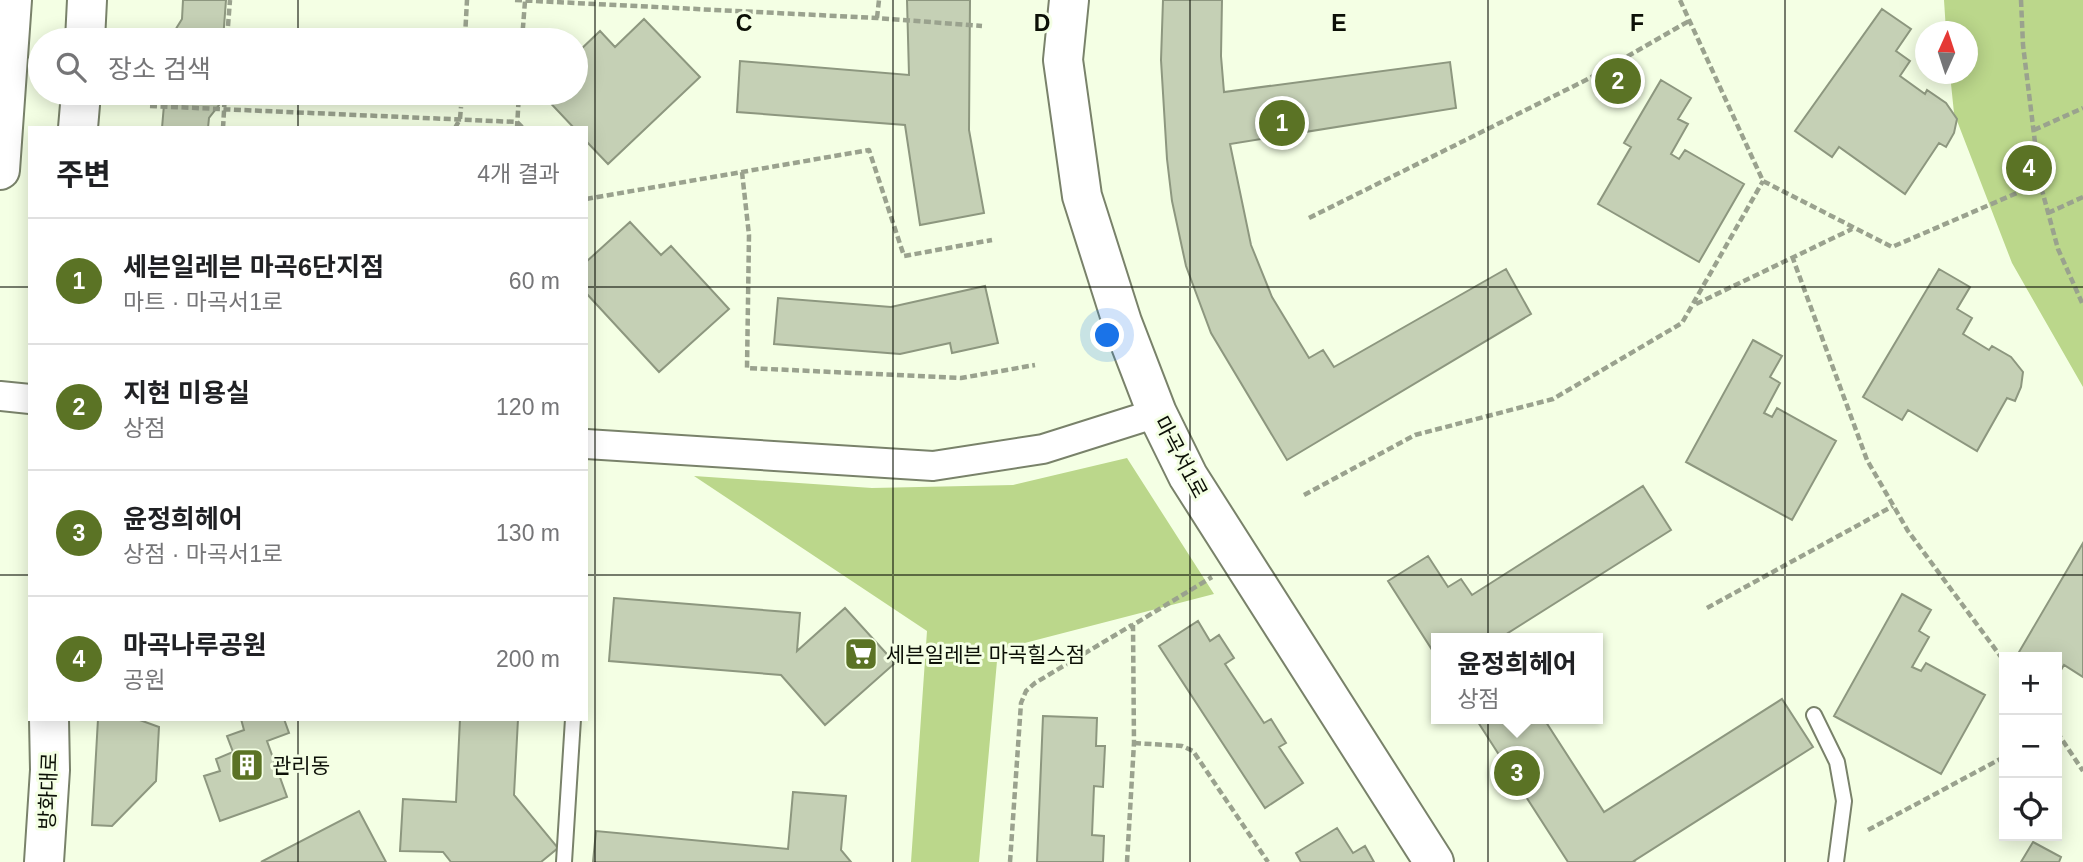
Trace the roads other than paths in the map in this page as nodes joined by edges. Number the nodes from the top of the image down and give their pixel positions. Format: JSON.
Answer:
{"nodes":[{"id":1,"x":12,"y":0,"type":"edge"},
{"id":2,"x":88,"y":0,"type":"edge"},
{"id":3,"x":1069,"y":0,"type":"edge"},
{"id":4,"x":86,"y":28,"type":"edge"},
{"id":5,"x":80,"y":105,"type":"edge"},
{"id":6,"x":78,"y":126,"type":"edge"},
{"id":7,"x":0,"y":170,"type":"edge"},
{"id":8,"x":0,"y":396,"type":"edge"},
{"id":9,"x":28,"y":399,"type":"edge"},
{"id":10,"x":1157,"y":413,"type":"junction"},
{"id":11,"x":588,"y":444,"type":"edge"},
{"id":12,"x":1814,"y":715,"type":"dead end"},
{"id":13,"x":49,"y":721,"type":"edge"},
{"id":14,"x":573,"y":721,"type":"edge"},
{"id":15,"x":44,"y":862,"type":"edge"},
{"id":16,"x":564,"y":862,"type":"edge"},
{"id":17,"x":1434,"y":862,"type":"edge"},
{"id":18,"x":1836,"y":862,"type":"edge"}],
"edges":[{"from":1,"to":7,"type":"street"},
{"from":2,"to":4,"type":"street"},
{"from":3,"to":10,"type":"street","name":"마곡서1로"},
{"from":5,"to":6,"type":"street"},
{"from":8,"to":9,"type":"street"},
{"from":10,"to":11,"type":"street"},
{"from":10,"to":17,"type":"street","name":"마곡서1로"},
{"from":12,"to":18,"type":"lane"},
{"from":13,"to":15,"type":"street","name":"방화대로"},
{"from":14,"to":16,"type":"lane"}]}
